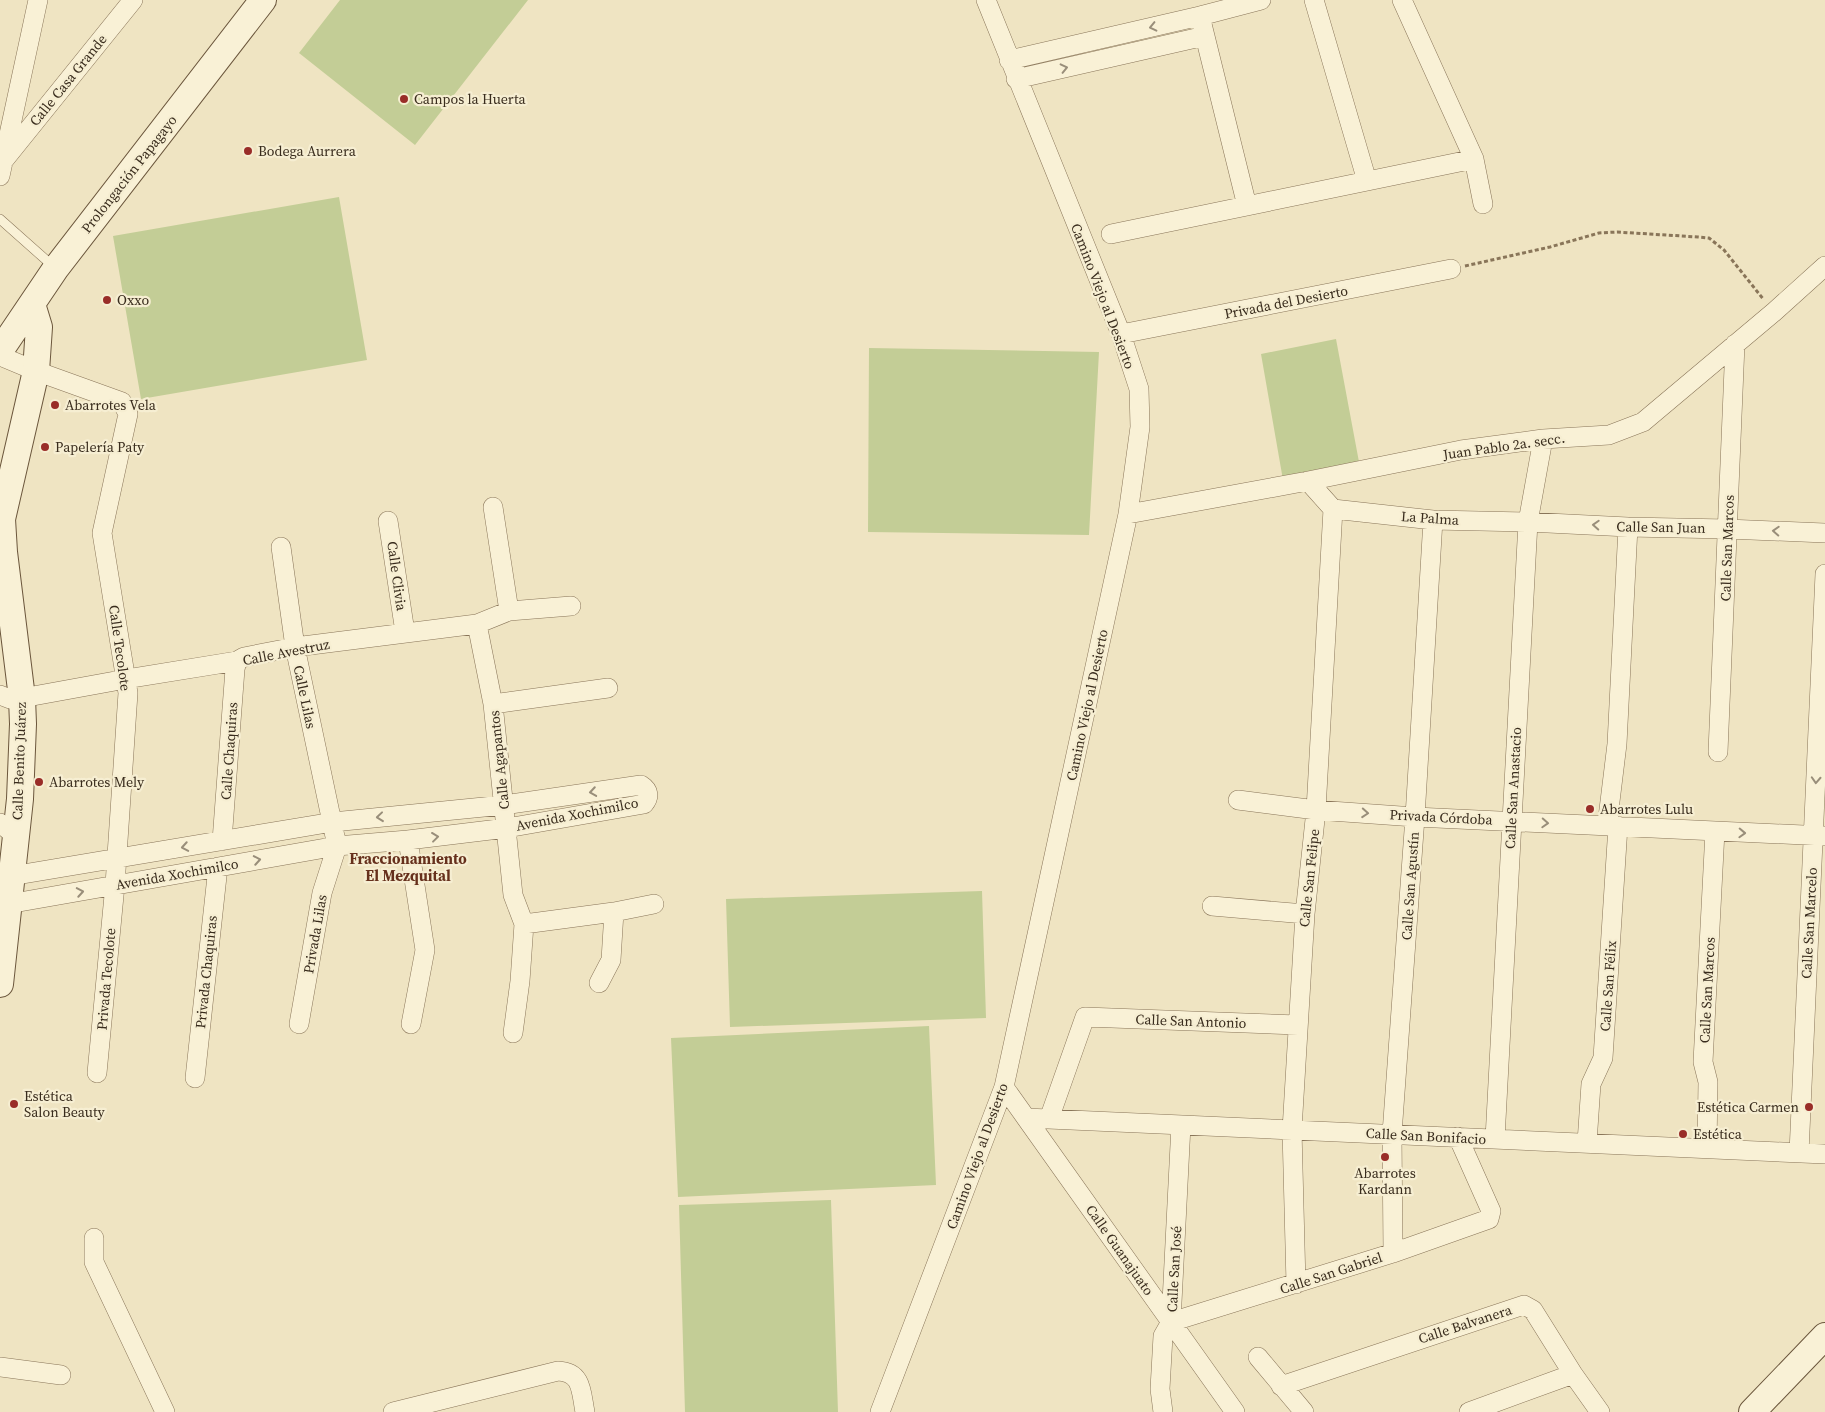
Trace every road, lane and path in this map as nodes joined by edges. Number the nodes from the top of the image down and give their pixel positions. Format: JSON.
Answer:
{"nodes":[{"id":1,"x":38,"y":0,"type":"edge"},
{"id":2,"x":132,"y":0,"type":"edge"},
{"id":3,"x":262,"y":0,"type":"edge"},
{"id":4,"x":986,"y":0,"type":"edge"},
{"id":5,"x":1261,"y":0,"type":"edge"},
{"id":6,"x":1314,"y":0,"type":"edge"},
{"id":7,"x":1402,"y":0,"type":"edge"},
{"id":8,"x":1200,"y":16,"type":"junction"},
{"id":9,"x":1205,"y":36,"type":"junction"},
{"id":10,"x":1009,"y":60,"type":"junction"},
{"id":11,"x":1016,"y":79,"type":"junction"},
{"id":12,"x":1474,"y":159,"type":"junction"},
{"id":13,"x":2,"y":168,"type":"edge"},
{"id":14,"x":1367,"y":181,"type":"junction"},
{"id":15,"x":1483,"y":204,"type":"dead end"},
{"id":16,"x":1247,"y":206,"type":"junction"},
{"id":17,"x":0,"y":219,"type":"edge"},
{"id":18,"x":1111,"y":234,"type":"dead end"},
{"id":19,"x":1825,"y":266,"type":"edge"},
{"id":20,"x":56,"y":268,"type":"junction"},
{"id":21,"x":1451,"y":269,"type":"joint"},
{"id":22,"x":32,"y":304,"type":"junction"},
{"id":23,"x":1774,"y":312,"type":"junction"},
{"id":24,"x":1121,"y":334,"type":"junction"},
{"id":25,"x":1735,"y":344,"type":"junction"},
{"id":26,"x":0,"y":352,"type":"edge"},
{"id":27,"x":0,"y":356,"type":"edge"},
{"id":28,"x":36,"y":371,"type":"junction"},
{"id":29,"x":1543,"y":439,"type":"junction"},
{"id":30,"x":1308,"y":481,"type":"junction"},
{"id":31,"x":492,"y":507,"type":"dead end"},
{"id":32,"x":1333,"y":510,"type":"junction"},
{"id":33,"x":1128,"y":514,"type":"junction"},
{"id":34,"x":1434,"y":520,"type":"junction"},
{"id":35,"x":388,"y":521,"type":"dead end"},
{"id":36,"x":1528,"y":522,"type":"junction"},
{"id":37,"x":1628,"y":527,"type":"junction"},
{"id":38,"x":1727,"y":528,"type":"junction"},
{"id":39,"x":1825,"y":533,"type":"edge"},
{"id":40,"x":281,"y":547,"type":"dead end"},
{"id":41,"x":1825,"y":574,"type":"edge"},
{"id":42,"x":571,"y":606,"type":"dead end"},
{"id":43,"x":509,"y":611,"type":"junction"},
{"id":44,"x":477,"y":624,"type":"junction"},
{"id":45,"x":405,"y":632,"type":"junction"},
{"id":46,"x":295,"y":647,"type":"junction"},
{"id":47,"x":237,"y":661,"type":"junction"},
{"id":48,"x":126,"y":679,"type":"junction"},
{"id":49,"x":608,"y":688,"type":"dead end"},
{"id":50,"x":11,"y":696,"type":"edge"},
{"id":51,"x":493,"y":704,"type":"junction"},
{"id":52,"x":1718,"y":752,"type":"dead end"},
{"id":53,"x":1238,"y":800,"type":"dead end"},
{"id":54,"x":504,"y":805,"type":"junction"},
{"id":55,"x":1316,"y":810,"type":"junction"},
{"id":56,"x":1415,"y":816,"type":"junction"},
{"id":57,"x":1512,"y":821,"type":"junction"},
{"id":58,"x":332,"y":822,"type":"junction"},
{"id":59,"x":1613,"y":826,"type":"junction"},
{"id":60,"x":507,"y":828,"type":"junction"},
{"id":61,"x":8,"y":830,"type":"edge"},
{"id":62,"x":1715,"y":831,"type":"junction"},
{"id":63,"x":1819,"y":836,"type":"edge"},
{"id":64,"x":408,"y":840,"type":"junction"},
{"id":65,"x":222,"y":841,"type":"junction"},
{"id":66,"x":337,"y":846,"type":"junction"},
{"id":67,"x":116,"y":859,"type":"junction"},
{"id":68,"x":218,"y":867,"type":"junction"},
{"id":69,"x":12,"y":876,"type":"junction"},
{"id":70,"x":115,"y":885,"type":"junction"},
{"id":71,"x":8,"y":904,"type":"junction"},
{"id":72,"x":654,"y":904,"type":"dead end"},
{"id":73,"x":1212,"y":906,"type":"dead end"},
{"id":74,"x":614,"y":912,"type":"junction"},
{"id":75,"x":1305,"y":914,"type":"junction"},
{"id":76,"x":524,"y":924,"type":"junction"},
{"id":77,"x":2,"y":948,"type":"edge"},
{"id":78,"x":599,"y":983,"type":"dead end"},
{"id":79,"x":0,"y":984,"type":"edge"},
{"id":80,"x":298,"y":1024,"type":"dead end"},
{"id":81,"x":411,"y":1024,"type":"dead end"},
{"id":82,"x":1298,"y":1025,"type":"junction"},
{"id":83,"x":513,"y":1033,"type":"dead end"},
{"id":84,"x":98,"y":1073,"type":"dead end"},
{"id":85,"x":195,"y":1078,"type":"dead end"},
{"id":86,"x":1004,"y":1087,"type":"junction"},
{"id":87,"x":1026,"y":1118,"type":"junction"},
{"id":88,"x":1049,"y":1119,"type":"junction"},
{"id":89,"x":1181,"y":1125,"type":"junction"},
{"id":90,"x":1292,"y":1130,"type":"junction"},
{"id":91,"x":1392,"y":1134,"type":"junction"},
{"id":92,"x":1458,"y":1137,"type":"junction"},
{"id":93,"x":1495,"y":1139,"type":"junction"},
{"id":94,"x":1586,"y":1143,"type":"junction"},
{"id":95,"x":1707,"y":1148,"type":"junction"},
{"id":96,"x":1799,"y":1153,"type":"junction"},
{"id":97,"x":1825,"y":1154,"type":"edge"},
{"id":98,"x":94,"y":1238,"type":"dead end"},
{"id":99,"x":1393,"y":1253,"type":"junction"},
{"id":100,"x":1296,"y":1284,"type":"junction"},
{"id":101,"x":1171,"y":1322,"type":"junction"},
{"id":102,"x":1825,"y":1336,"type":"edge"},
{"id":103,"x":1258,"y":1357,"type":"dead end"},
{"id":104,"x":0,"y":1367,"type":"edge"},
{"id":105,"x":1573,"y":1374,"type":"junction"},
{"id":106,"x":61,"y":1375,"type":"dead end"},
{"id":107,"x":1281,"y":1386,"type":"junction"},
{"id":108,"x":165,"y":1412,"type":"edge"},
{"id":109,"x":394,"y":1412,"type":"edge"},
{"id":110,"x":585,"y":1412,"type":"edge"},
{"id":111,"x":880,"y":1412,"type":"edge"},
{"id":112,"x":1163,"y":1412,"type":"edge"},
{"id":113,"x":1235,"y":1412,"type":"edge"},
{"id":114,"x":1304,"y":1412,"type":"edge"},
{"id":115,"x":1468,"y":1412,"type":"edge"},
{"id":116,"x":1600,"y":1412,"type":"edge"},
{"id":117,"x":1752,"y":1412,"type":"edge"}],
"edges":[{"from":1,"to":13,"type":"street"},
{"from":2,"to":13,"type":"street","name":"Calle Casa Grande"},
{"from":3,"to":20,"type":"street","name":"Prolongación Papagayo"},
{"from":4,"to":10,"type":"street","name":"Camino Viejo al Desierto"},
{"from":5,"to":8,"type":"street"},
{"from":6,"to":14,"type":"street"},
{"from":7,"to":12,"type":"street"},
{"from":8,"to":9,"type":"street"},
{"from":8,"to":10,"type":"street","one_way":true},
{"from":11,"to":9,"type":"street","one_way":true},
{"from":9,"to":16,"type":"street"},
{"from":10,"to":11,"type":"street","name":"Camino Viejo al Desierto"},
{"from":11,"to":24,"type":"street","name":"Camino Viejo al Desierto"},
{"from":12,"to":14,"type":"street"},
{"from":12,"to":15,"type":"street"},
{"from":14,"to":16,"type":"street"},
{"from":16,"to":18,"type":"street"},
{"from":17,"to":20,"type":"lane"},
{"from":19,"to":23,"type":"street","name":"Juan Pablo 2a. secc."},
{"from":20,"to":22,"type":"street","name":"Prolongación Papagayo"},
{"from":21,"to":23,"type":"path"},
{"from":21,"to":24,"type":"street","name":"Privada del Desierto"},
{"from":22,"to":26,"type":"street","name":"Prolongación Papagayo"},
{"from":22,"to":28,"type":"street","name":"Calle Benito Juárez"},
{"from":23,"to":25,"type":"street","name":"Juan Pablo 2a. secc."},
{"from":24,"to":33,"type":"street","name":"Camino Viejo al Desierto"},
{"from":25,"to":29,"type":"street","name":"Juan Pablo 2a. secc."},
{"from":25,"to":38,"type":"street","name":"Calle San Marcos"},
{"from":27,"to":28,"type":"street"},
{"from":28,"to":48,"type":"street","name":"Calle Tecolote"},
{"from":28,"to":50,"type":"street","name":"Calle Benito Juárez"},
{"from":29,"to":30,"type":"street","name":"Juan Pablo 2a. secc."},
{"from":29,"to":36,"type":"street","name":"Calle San Anastacio"},
{"from":30,"to":32,"type":"street"},
{"from":30,"to":33,"type":"street","name":"Juan Pablo 2a. secc."},
{"from":31,"to":43,"type":"street"},
{"from":32,"to":34,"type":"street","name":"La Palma"},
{"from":32,"to":55,"type":"street","name":"Calle San Felipe"},
{"from":33,"to":86,"type":"street","name":"Camino Viejo al Desierto"},
{"from":34,"to":36,"type":"street","name":"La Palma"},
{"from":34,"to":56,"type":"street","name":"Calle San Agustín"},
{"from":35,"to":45,"type":"street","name":"Calle Clivia"},
{"from":37,"to":36,"type":"street","name":"Calle San Juan","one_way":true},
{"from":36,"to":57,"type":"street","name":"Calle San Anastacio"},
{"from":37,"to":38,"type":"street","name":"Calle San Juan"},
{"from":37,"to":59,"type":"street","name":"Calle San Félix"},
{"from":39,"to":38,"type":"street","name":"Calle San Juan","one_way":true},
{"from":38,"to":52,"type":"street","name":"Calle San Marcos"},
{"from":40,"to":46,"type":"street","name":"Calle Lilas"},
{"from":41,"to":63,"type":"street","name":"Calle San Marcelo","one_way":true},
{"from":42,"to":43,"type":"street","name":"Calle Avestruz"},
{"from":43,"to":44,"type":"street","name":"Calle Avestruz"},
{"from":44,"to":45,"type":"street","name":"Calle Avestruz"},
{"from":44,"to":51,"type":"street","name":"Calle Agapantos"},
{"from":45,"to":46,"type":"street","name":"Calle Avestruz"},
{"from":46,"to":47,"type":"street","name":"Calle Avestruz"},
{"from":46,"to":58,"type":"street","name":"Calle Lilas"},
{"from":47,"to":48,"type":"street","name":"Calle Avestruz"},
{"from":47,"to":65,"type":"street","name":"Calle Chaquiras"},
{"from":48,"to":50,"type":"street","name":"Calle Avestruz"},
{"from":48,"to":67,"type":"street","name":"Calle Tecolote"},
{"from":49,"to":51,"type":"street"},
{"from":50,"to":61,"type":"street","name":"Calle Benito Juárez"},
{"from":51,"to":54,"type":"street","name":"Calle Agapantos"},
{"from":53,"to":55,"type":"street","name":"Privada Córdoba"},
{"from":54,"to":58,"type":"street","name":"Avenida Xochimilco","one_way":true},
{"from":54,"to":60,"type":"street","name":"Calle Agapantos"},
{"from":60,"to":54,"type":"street","name":"Avenida Xochimilco","one_way":true},
{"from":55,"to":56,"type":"street","name":"Privada Córdoba","one_way":true},
{"from":55,"to":75,"type":"street","name":"Calle San Felipe"},
{"from":56,"to":57,"type":"street","name":"Privada Córdoba"},
{"from":56,"to":91,"type":"street","name":"Calle San Agustín"},
{"from":57,"to":59,"type":"street","name":"Privada Córdoba","one_way":true},
{"from":57,"to":93,"type":"street","name":"Calle San Anastacio"},
{"from":58,"to":65,"type":"street","name":"Avenida Xochimilco"},
{"from":58,"to":66,"type":"street","name":"Calle Lilas"},
{"from":59,"to":62,"type":"street","name":"Privada Córdoba"},
{"from":59,"to":94,"type":"street","name":"Calle San Félix"},
{"from":64,"to":60,"type":"street","name":"Avenida Xochimilco","one_way":true},
{"from":60,"to":76,"type":"street","name":"Calle Agapantos"},
{"from":61,"to":69,"type":"street","name":"Calle Benito Juárez"},
{"from":62,"to":63,"type":"street","name":"Privada Córdoba","one_way":true},
{"from":62,"to":95,"type":"street","name":"Calle San Marcos"},
{"from":63,"to":96,"type":"street","name":"Calle San Marcelo"},
{"from":64,"to":66,"type":"street","name":"Avenida Xochimilco"},
{"from":64,"to":81,"type":"street"},
{"from":65,"to":67,"type":"street","name":"Avenida Xochimilco","one_way":true},
{"from":68,"to":66,"type":"street","name":"Avenida Xochimilco","one_way":true},
{"from":66,"to":80,"type":"street","name":"Privada Lilas"},
{"from":67,"to":69,"type":"street","name":"Avenida Xochimilco"},
{"from":67,"to":70,"type":"street","name":"Calle Tecolote"},
{"from":68,"to":70,"type":"street","name":"Avenida Xochimilco"},
{"from":68,"to":85,"type":"street","name":"Privada Chaquiras"},
{"from":69,"to":71,"type":"street","name":"Calle Benito Juárez"},
{"from":71,"to":70,"type":"street","name":"Avenida Xochimilco","one_way":true},
{"from":70,"to":84,"type":"street","name":"Privada Tecolote"},
{"from":71,"to":77,"type":"street","name":"Calle Benito Juárez"},
{"from":72,"to":74,"type":"street"},
{"from":73,"to":75,"type":"street"},
{"from":74,"to":76,"type":"street"},
{"from":74,"to":78,"type":"street"},
{"from":75,"to":82,"type":"street","name":"Calle San Felipe"},
{"from":76,"to":83,"type":"street"},
{"from":77,"to":79,"type":"street","name":"Calle Benito Juárez"},
{"from":82,"to":88,"type":"street","name":"Calle San Antonio"},
{"from":82,"to":90,"type":"street","name":"Calle San Felipe"},
{"from":86,"to":87,"type":"street","name":"Calle Guanajuato"},
{"from":86,"to":111,"type":"street","name":"Camino Viejo al Desierto"},
{"from":87,"to":88,"type":"street","name":"Calle San Bonifacio"},
{"from":87,"to":101,"type":"street","name":"Calle Guanajuato"},
{"from":88,"to":89,"type":"street","name":"Calle San Bonifacio"},
{"from":89,"to":90,"type":"street","name":"Calle San Bonifacio"},
{"from":89,"to":101,"type":"street","name":"Calle San José"},
{"from":90,"to":91,"type":"street","name":"Calle San Bonifacio"},
{"from":90,"to":100,"type":"street","name":"Calle San Felipe"},
{"from":91,"to":92,"type":"street","name":"Calle San Bonifacio"},
{"from":91,"to":99,"type":"street","name":"Calle San Agustín"},
{"from":92,"to":93,"type":"street","name":"Calle San Bonifacio"},
{"from":92,"to":99,"type":"street","name":"Calle San Gabriel"},
{"from":93,"to":94,"type":"street","name":"Calle San Bonifacio"},
{"from":94,"to":95,"type":"street","name":"Calle San Bonifacio"},
{"from":95,"to":96,"type":"street","name":"Calle San Bonifacio"},
{"from":96,"to":97,"type":"street","name":"Calle San Bonifacio"},
{"from":98,"to":108,"type":"street"},
{"from":99,"to":100,"type":"street","name":"Calle San Gabriel"},
{"from":100,"to":101,"type":"street","name":"Calle San Gabriel"},
{"from":101,"to":112,"type":"street","name":"Calle San José"},
{"from":101,"to":113,"type":"street","name":"Calle Guanajuato"},
{"from":102,"to":117,"type":"street"},
{"from":103,"to":107,"type":"street"},
{"from":104,"to":106,"type":"street"},
{"from":105,"to":107,"type":"street","name":"Calle Balvanera"},
{"from":105,"to":115,"type":"street"},
{"from":105,"to":116,"type":"street","name":"Calle Balvanera"},
{"from":107,"to":114,"type":"street"},
{"from":109,"to":110,"type":"street"}]}
